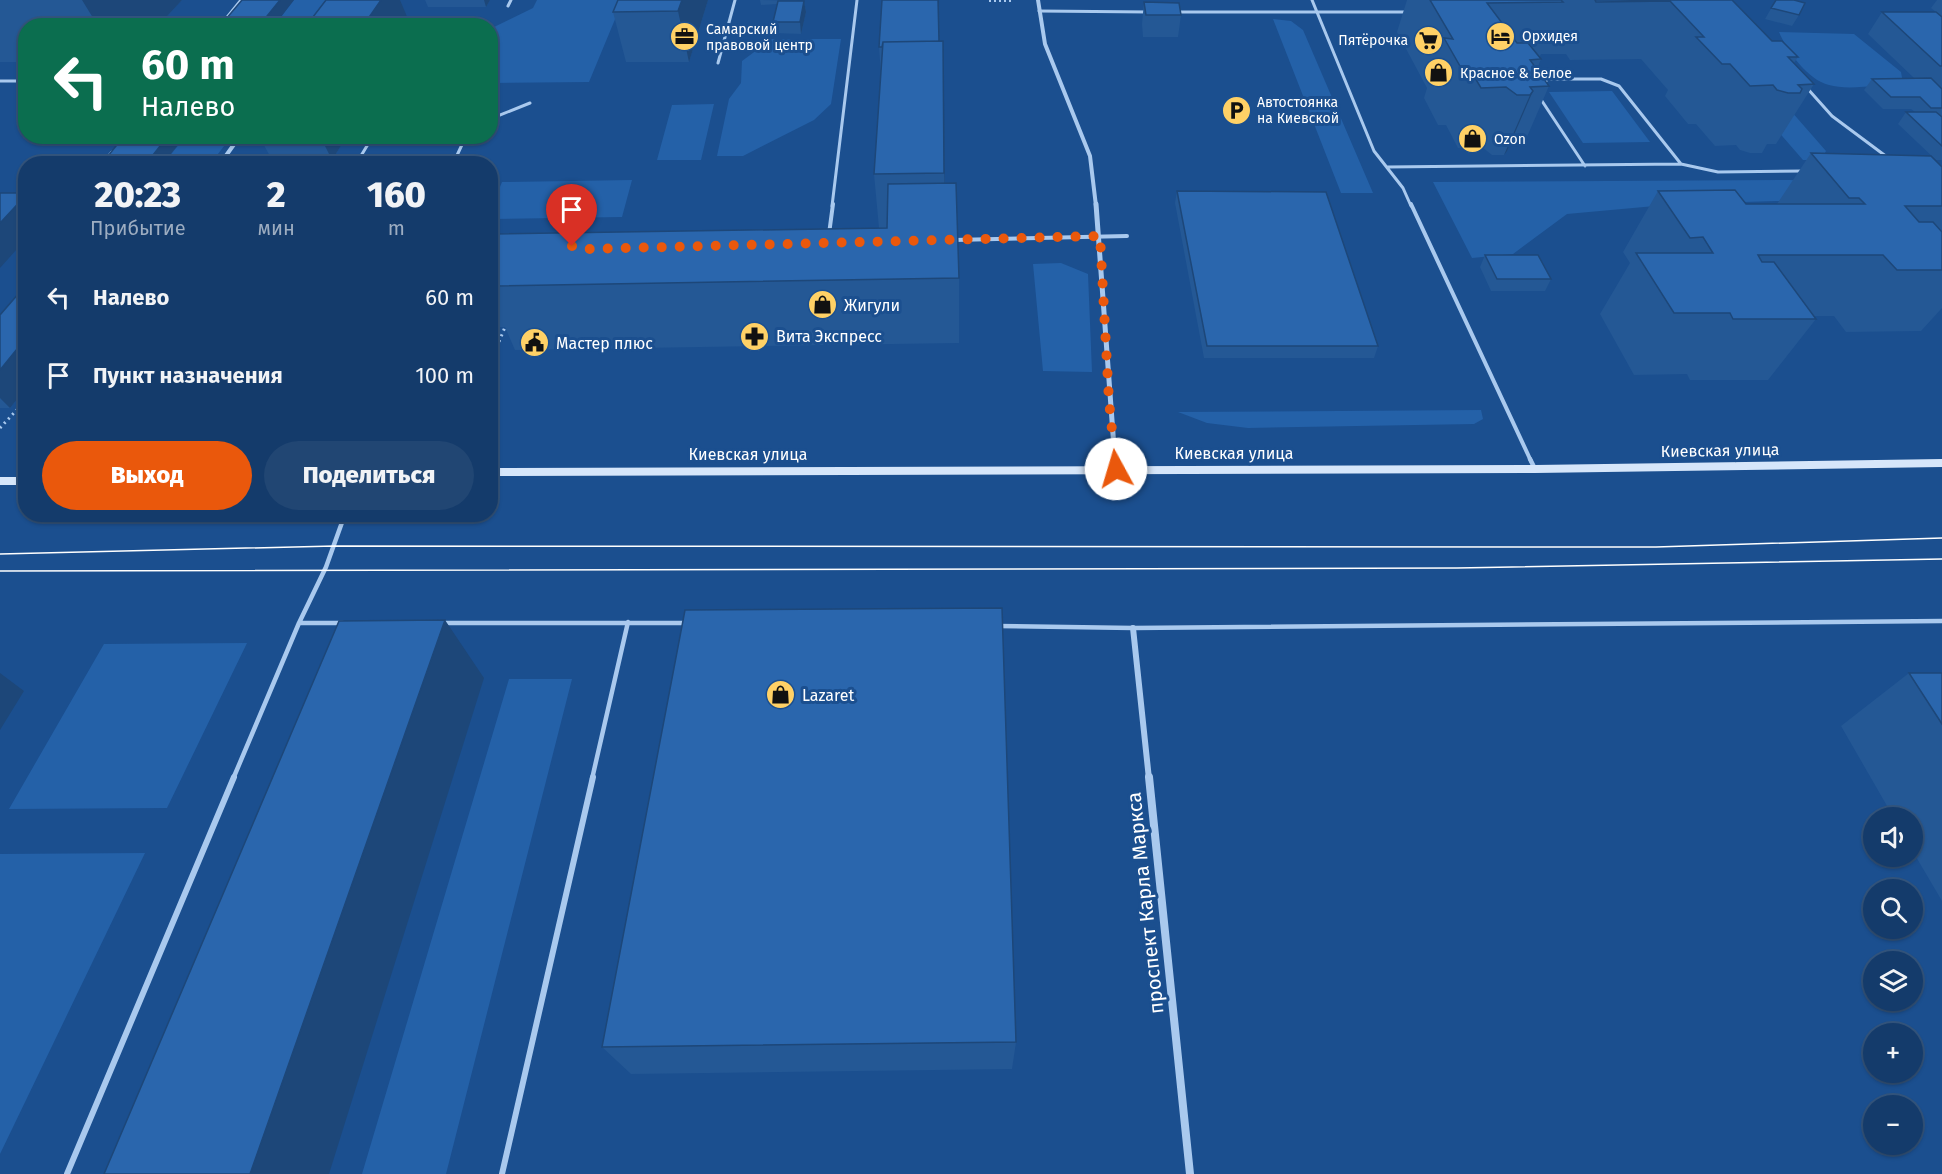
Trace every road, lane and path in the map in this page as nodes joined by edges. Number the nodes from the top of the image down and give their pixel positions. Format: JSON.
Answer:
{"nodes":[{"id":1,"x":241,"y":0,"type":"edge"},
{"id":2,"x":511,"y":0,"type":"edge"},
{"id":3,"x":735,"y":0,"type":"edge"},
{"id":4,"x":857,"y":0,"type":"edge"},
{"id":5,"x":1038,"y":0,"type":"edge"},
{"id":6,"x":1312,"y":0,"type":"edge"},
{"id":7,"x":508,"y":6,"type":"dead end"},
{"id":8,"x":1040,"y":11,"type":"junction"},
{"id":9,"x":1155,"y":12,"type":"edge"},
{"id":10,"x":1166,"y":12,"type":"edge"},
{"id":11,"x":1412,"y":12,"type":"dead end"},
{"id":12,"x":1316,"y":13,"type":"junction"},
{"id":13,"x":226,"y":18,"type":"edge"},
{"id":14,"x":399,"y":18,"type":"dead end"},
{"id":15,"x":446,"y":18,"type":"edge"},
{"id":16,"x":718,"y":63,"type":"dead end"},
{"id":17,"x":0,"y":81,"type":"edge"},
{"id":18,"x":18,"y":81,"type":"edge"},
{"id":19,"x":1542,"y":84,"type":"edge"},
{"id":20,"x":1804,"y":84,"type":"edge"},
{"id":21,"x":1535,"y":90,"type":"edge"},
{"id":22,"x":530,"y":103,"type":"dead end"},
{"id":23,"x":498,"y":116,"type":"edge"},
{"id":24,"x":117,"y":146,"type":"edge"},
{"id":25,"x":109,"y":156,"type":"edge"},
{"id":26,"x":1681,"y":164,"type":"junction"},
{"id":27,"x":1896,"y":164,"type":"edge"},
{"id":28,"x":1585,"y":166,"type":"junction"},
{"id":29,"x":1387,"y":167,"type":"junction"},
{"id":30,"x":1808,"y":171,"type":"dead end"},
{"id":31,"x":1100,"y":236,"type":"junction"},
{"id":32,"x":1127,"y":236,"type":"dead end"},
{"id":33,"x":944,"y":240,"type":"edge"},
{"id":34,"x":828,"y":243,"type":"edge"},
{"id":35,"x":506,"y":327,"type":"edge"},
{"id":36,"x":498,"y":346,"type":"edge"},
{"id":37,"x":18,"y":409,"type":"edge"},
{"id":38,"x":0,"y":428,"type":"edge"},
{"id":39,"x":1941,"y":464,"type":"edge"},
{"id":40,"x":1116,"y":469,"type":"junction"},
{"id":41,"x":1535,"y":470,"type":"junction"},
{"id":42,"x":498,"y":472,"type":"edge"},
{"id":43,"x":0,"y":481,"type":"edge"},
{"id":44,"x":18,"y":481,"type":"edge"},
{"id":45,"x":342,"y":522,"type":"edge"},
{"id":46,"x":1942,"y":621,"type":"edge"},
{"id":47,"x":628,"y":622,"type":"junction"},
{"id":48,"x":299,"y":623,"type":"junction"},
{"id":49,"x":346,"y":623,"type":"edge"},
{"id":50,"x":440,"y":623,"type":"edge"},
{"id":51,"x":698,"y":623,"type":"edge"},
{"id":52,"x":992,"y":626,"type":"edge"},
{"id":53,"x":1133,"y":628,"type":"junction"},
{"id":54,"x":67,"y":1174,"type":"edge"},
{"id":55,"x":502,"y":1174,"type":"edge"},
{"id":56,"x":1190,"y":1174,"type":"edge"}],
"edges":[{"from":1,"to":13,"type":"lane"},
{"from":2,"to":7,"type":"lane"},
{"from":3,"to":16,"type":"lane"},
{"from":4,"to":34,"type":"lane"},
{"from":5,"to":8,"type":"street"},
{"from":6,"to":12,"type":"lane"},
{"from":8,"to":9,"type":"lane"},
{"from":8,"to":31,"type":"street"},
{"from":10,"to":12,"type":"lane"},
{"from":11,"to":12,"type":"lane"},
{"from":12,"to":29,"type":"lane"},
{"from":14,"to":15,"type":"lane"},
{"from":17,"to":18,"type":"lane"},
{"from":19,"to":26,"type":"lane"},
{"from":20,"to":27,"type":"lane"},
{"from":21,"to":28,"type":"lane"},
{"from":22,"to":23,"type":"lane"},
{"from":24,"to":25,"type":"lane"},
{"from":26,"to":28,"type":"lane"},
{"from":26,"to":30,"type":"lane"},
{"from":28,"to":29,"type":"lane"},
{"from":29,"to":41,"type":"lane"},
{"from":31,"to":32,"type":"lane"},
{"from":31,"to":33,"type":"lane"},
{"from":31,"to":40,"type":"street"},
{"from":35,"to":36,"type":"path"},
{"from":37,"to":38,"type":"path"},
{"from":39,"to":41,"type":"street","name":"Киевская улица"},
{"from":40,"to":41,"type":"street","name":"Киевская улица"},
{"from":40,"to":42,"type":"street","name":"Киевская улица"},
{"from":43,"to":44,"type":"street"},
{"from":45,"to":48,"type":"lane"},
{"from":46,"to":53,"type":"lane"},
{"from":47,"to":50,"type":"lane"},
{"from":47,"to":51,"type":"lane"},
{"from":47,"to":55,"type":"lane"},
{"from":48,"to":49,"type":"lane"},
{"from":48,"to":54,"type":"lane"},
{"from":52,"to":53,"type":"lane"},
{"from":53,"to":56,"type":"street","name":"проспект Карла Маркса"}]}
